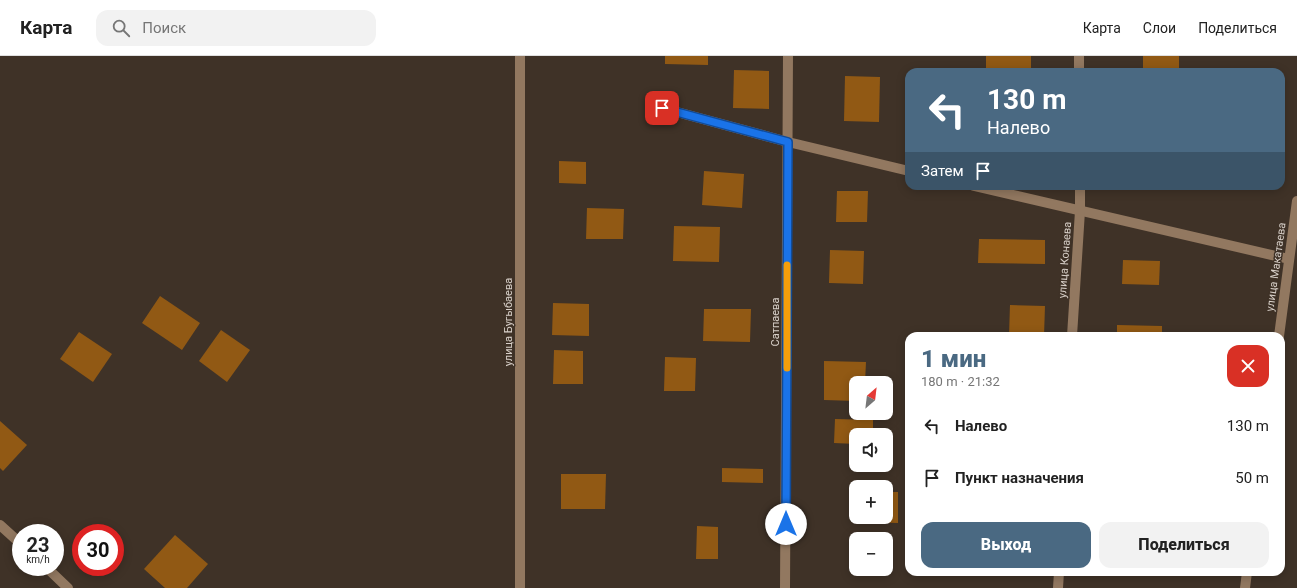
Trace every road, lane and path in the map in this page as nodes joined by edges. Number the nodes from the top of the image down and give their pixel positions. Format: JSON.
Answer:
{"nodes":[{"id":1,"x":520,"y":56,"type":"edge"},
{"id":2,"x":788,"y":56,"type":"edge"},
{"id":3,"x":1079,"y":56,"type":"edge"},
{"id":4,"x":1079,"y":68,"type":"edge"},
{"id":5,"x":662,"y":108,"type":"dead end"},
{"id":6,"x":788,"y":142,"type":"junction"},
{"id":7,"x":905,"y":170,"type":"edge"},
{"id":8,"x":991,"y":190,"type":"edge"},
{"id":9,"x":1080,"y":190,"type":"edge"},
{"id":10,"x":1297,"y":201,"type":"edge"},
{"id":11,"x":1080,"y":211,"type":"junction"},
{"id":12,"x":1289,"y":259,"type":"junction"},
{"id":13,"x":1072,"y":332,"type":"edge"},
{"id":14,"x":1280,"y":332,"type":"edge"},
{"id":15,"x":0,"y":525,"type":"edge"},
{"id":16,"x":12,"y":536,"type":"edge"},
{"id":17,"x":55,"y":576,"type":"edge"},
{"id":18,"x":1058,"y":576,"type":"edge"},
{"id":19,"x":1246,"y":576,"type":"edge"},
{"id":20,"x":68,"y":588,"type":"edge"},
{"id":21,"x":520,"y":588,"type":"edge"},
{"id":22,"x":785,"y":588,"type":"edge"},
{"id":23,"x":1058,"y":588,"type":"edge"},
{"id":24,"x":1245,"y":588,"type":"edge"}],
"edges":[{"from":1,"to":21,"type":"street","name":"улица Бугыбаева"},
{"from":2,"to":6,"type":"street","name":"Сатпаева"},
{"from":3,"to":4,"type":"street"},
{"from":5,"to":6,"type":"street"},
{"from":6,"to":7,"type":"street"},
{"from":6,"to":22,"type":"street","name":"Сатпаева"},
{"from":8,"to":11,"type":"street"},
{"from":9,"to":11,"type":"street","name":"улица Конаева"},
{"from":10,"to":12,"type":"street","name":"улица Макатаева"},
{"from":11,"to":12,"type":"street"},
{"from":11,"to":13,"type":"street","name":"улица Конаева"},
{"from":12,"to":14,"type":"street","name":"улица Макатаева"},
{"from":15,"to":16,"type":"street"},
{"from":17,"to":20,"type":"street"},
{"from":18,"to":23,"type":"street"},
{"from":19,"to":24,"type":"street"}]}
